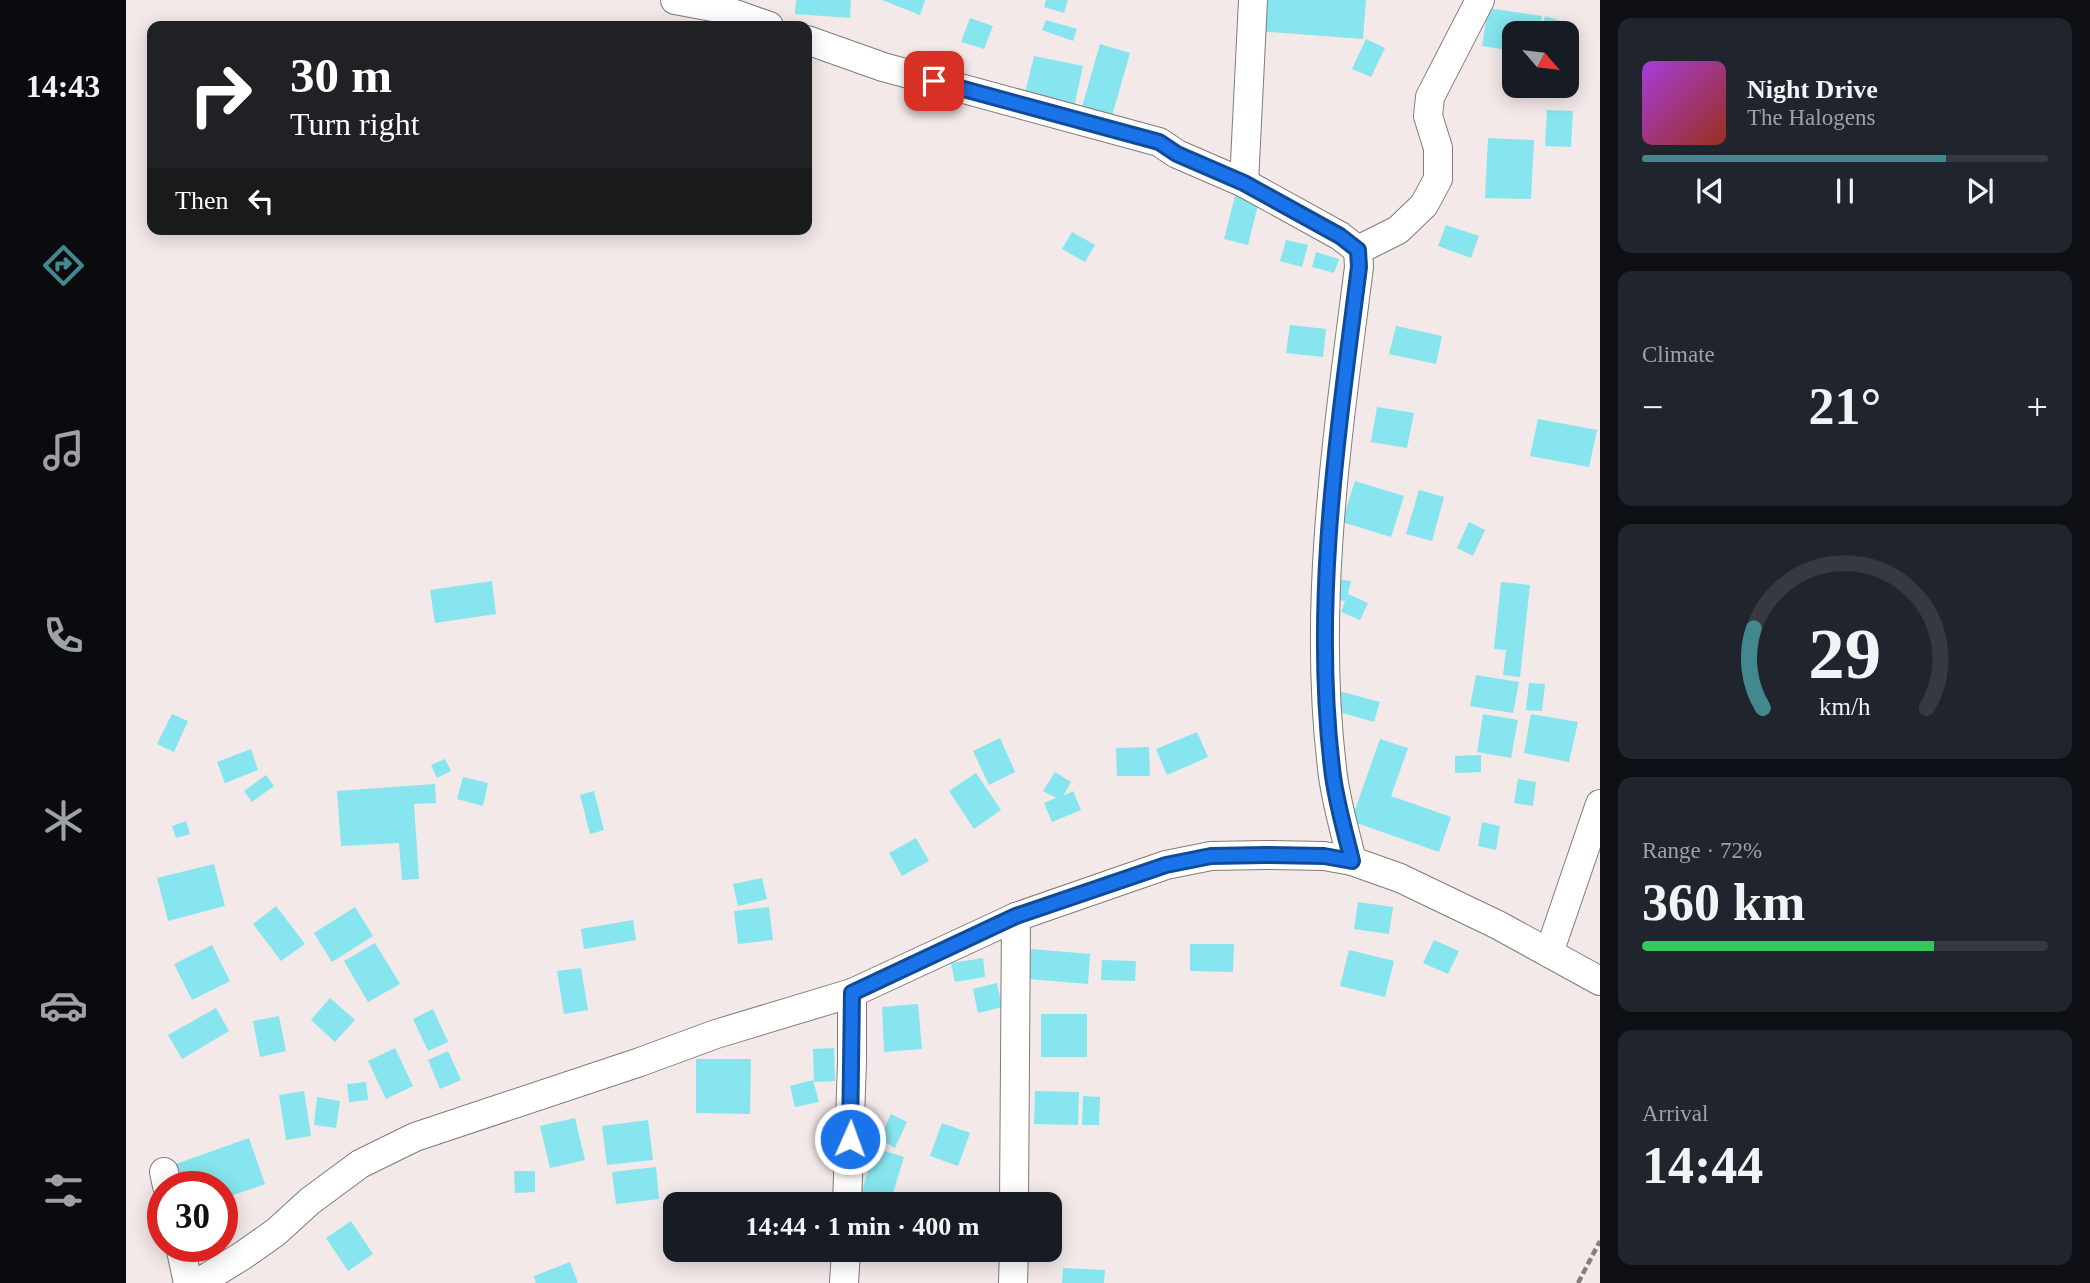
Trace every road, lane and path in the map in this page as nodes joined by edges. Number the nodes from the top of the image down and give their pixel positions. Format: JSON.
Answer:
{"nodes":[{"id":1,"x":675,"y":0,"type":"edge"},
{"id":2,"x":1254,"y":0,"type":"edge"},
{"id":3,"x":1480,"y":0,"type":"edge"},
{"id":4,"x":755,"y":21,"type":"edge"},
{"id":5,"x":812,"y":42,"type":"edge"},
{"id":6,"x":1244,"y":183,"type":"junction"},
{"id":7,"x":1358,"y":250,"type":"junction"},
{"id":8,"x":1600,"y":804,"type":"edge"},
{"id":9,"x":1352,"y":861,"type":"junction"},
{"id":10,"x":1016,"y":916,"type":"junction"},
{"id":11,"x":1549,"y":953,"type":"junction"},
{"id":12,"x":1600,"y":981,"type":"edge"},
{"id":13,"x":852,"y":993,"type":"junction"},
{"id":14,"x":847,"y":1192,"type":"edge"},
{"id":15,"x":1014,"y":1192,"type":"edge"},
{"id":16,"x":1600,"y":1241,"type":"edge"},
{"id":17,"x":183,"y":1262,"type":"edge"},
{"id":18,"x":845,"y":1262,"type":"edge"},
{"id":19,"x":1014,"y":1262,"type":"edge"},
{"id":20,"x":188,"y":1283,"type":"edge"},
{"id":21,"x":198,"y":1283,"type":"edge"},
{"id":22,"x":844,"y":1283,"type":"edge"},
{"id":23,"x":1013,"y":1283,"type":"edge"},
{"id":24,"x":1578,"y":1283,"type":"edge"}],
"edges":[{"from":1,"to":4,"type":"street"},
{"from":2,"to":6,"type":"street"},
{"from":3,"to":7,"type":"street"},
{"from":5,"to":6,"type":"street"},
{"from":6,"to":7,"type":"street"},
{"from":7,"to":9,"type":"street"},
{"from":8,"to":11,"type":"street"},
{"from":9,"to":10,"type":"street"},
{"from":9,"to":11,"type":"street"},
{"from":10,"to":13,"type":"street"},
{"from":10,"to":15,"type":"street"},
{"from":11,"to":12,"type":"street"},
{"from":13,"to":14,"type":"street"},
{"from":13,"to":21,"type":"street"},
{"from":16,"to":24,"type":"path"},
{"from":17,"to":20,"type":"street"},
{"from":18,"to":22,"type":"street"},
{"from":19,"to":23,"type":"street"}]}
